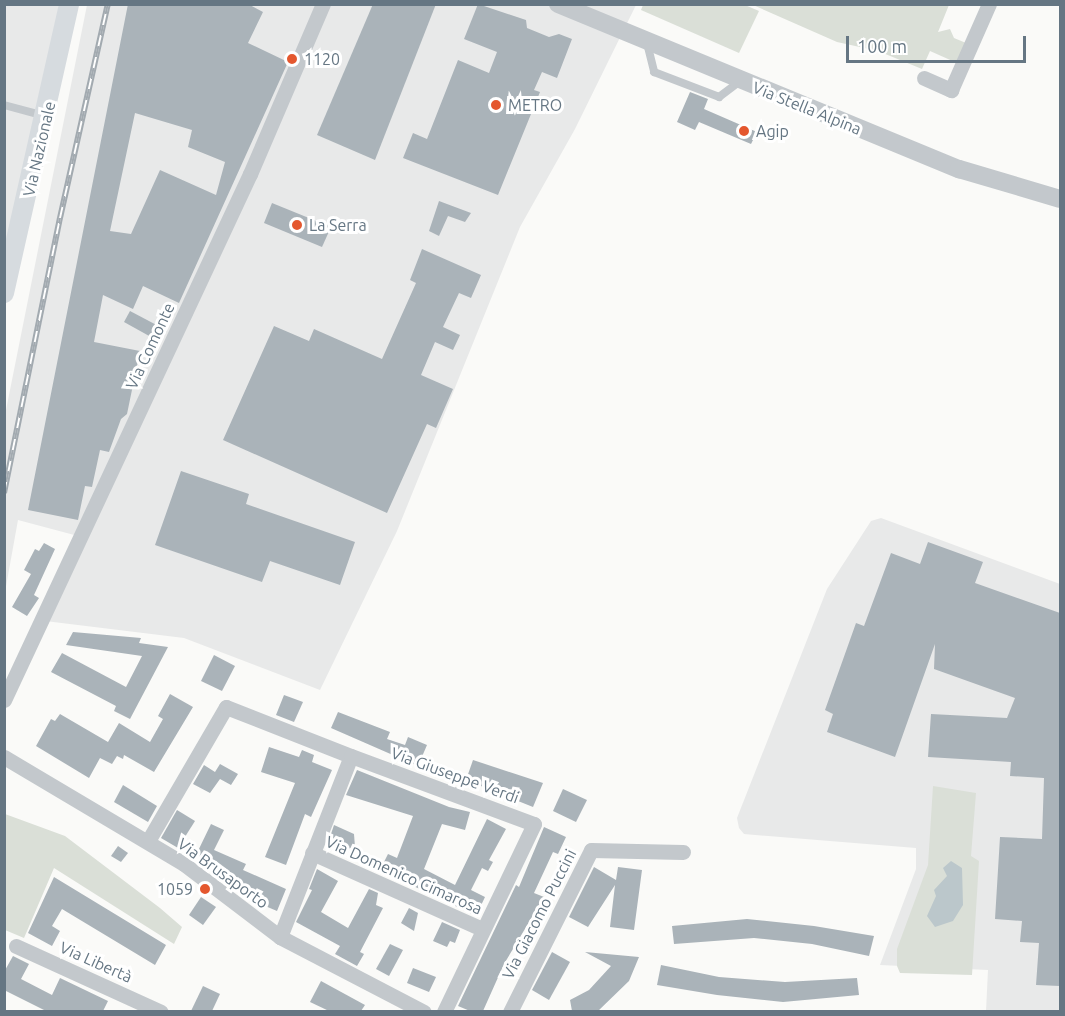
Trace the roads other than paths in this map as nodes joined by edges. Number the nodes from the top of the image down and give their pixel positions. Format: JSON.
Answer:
{"nodes":[{"id":1,"x":69,"y":4,"type":"edge"},
{"id":2,"x":323,"y":4,"type":"edge"},
{"id":3,"x":558,"y":4,"type":"edge"},
{"id":4,"x":989,"y":4,"type":"edge"},
{"id":5,"x":646,"y":42,"type":"junction"},
{"id":6,"x":924,"y":78,"type":"dead end"},
{"id":7,"x":740,"y":81,"type":"junction"},
{"id":8,"x":4,"y":105,"type":"edge"},
{"id":9,"x":46,"y":117,"type":"junction"},
{"id":10,"x":1060,"y":199,"type":"edge"},
{"id":11,"x":22,"y":228,"type":"junction"},
{"id":12,"x":4,"y":258,"type":"edge"},
{"id":13,"x":5,"y":282,"type":"edge"},
{"id":14,"x":4,"y":700,"type":"edge"},
{"id":15,"x":351,"y":756,"type":"junction"},
{"id":16,"x":4,"y":757,"type":"edge"},
{"id":17,"x":148,"y":841,"type":"junction"},
{"id":18,"x":683,"y":852,"type":"dead end"},
{"id":19,"x":312,"y":853,"type":"junction"},
{"id":20,"x":483,"y":930,"type":"junction"},
{"id":21,"x":280,"y":937,"type":"junction"},
{"id":22,"x":16,"y":946,"type":"dead end"},
{"id":23,"x":161,"y":1011,"type":"edge"},
{"id":24,"x":424,"y":1011,"type":"edge"},
{"id":25,"x":444,"y":1011,"type":"edge"},
{"id":26,"x":510,"y":1011,"type":"edge"}],
"edges":[{"from":1,"to":9,"type":"main road","name":"Via Nazionale"},
{"from":2,"to":14,"type":"street","name":"Via Comonte"},
{"from":3,"to":5,"type":"street","name":"Via Stella Alpina"},
{"from":4,"to":6,"type":"street"},
{"from":5,"to":7,"type":"street","name":"Via Stella Alpina"},
{"from":5,"to":7,"type":"lane"},
{"from":7,"to":10,"type":"street","name":"Via Stella Alpina"},
{"from":8,"to":9,"type":"lane"},
{"from":9,"to":11,"type":"main road","name":"Via Nazionale"},
{"from":11,"to":12,"type":"street"},
{"from":11,"to":13,"type":"main road","name":"Via Nazionale"},
{"from":15,"to":17,"type":"street"},
{"from":15,"to":19,"type":"street"},
{"from":15,"to":20,"type":"street","name":"Via Giuseppe Verdi"},
{"from":16,"to":17,"type":"street","name":"Via Brusaporto"},
{"from":17,"to":21,"type":"street","name":"Via Brusaporto"},
{"from":18,"to":26,"type":"street","name":"Via Giacomo Puccini"},
{"from":19,"to":20,"type":"street","name":"Via Domenico Cimarosa"},
{"from":19,"to":21,"type":"street"},
{"from":20,"to":25,"type":"street","name":"Via Giuseppe Verdi"},
{"from":21,"to":24,"type":"street","name":"Via Brusaporto"},
{"from":22,"to":23,"type":"street","name":"Via Libertà"}]}
